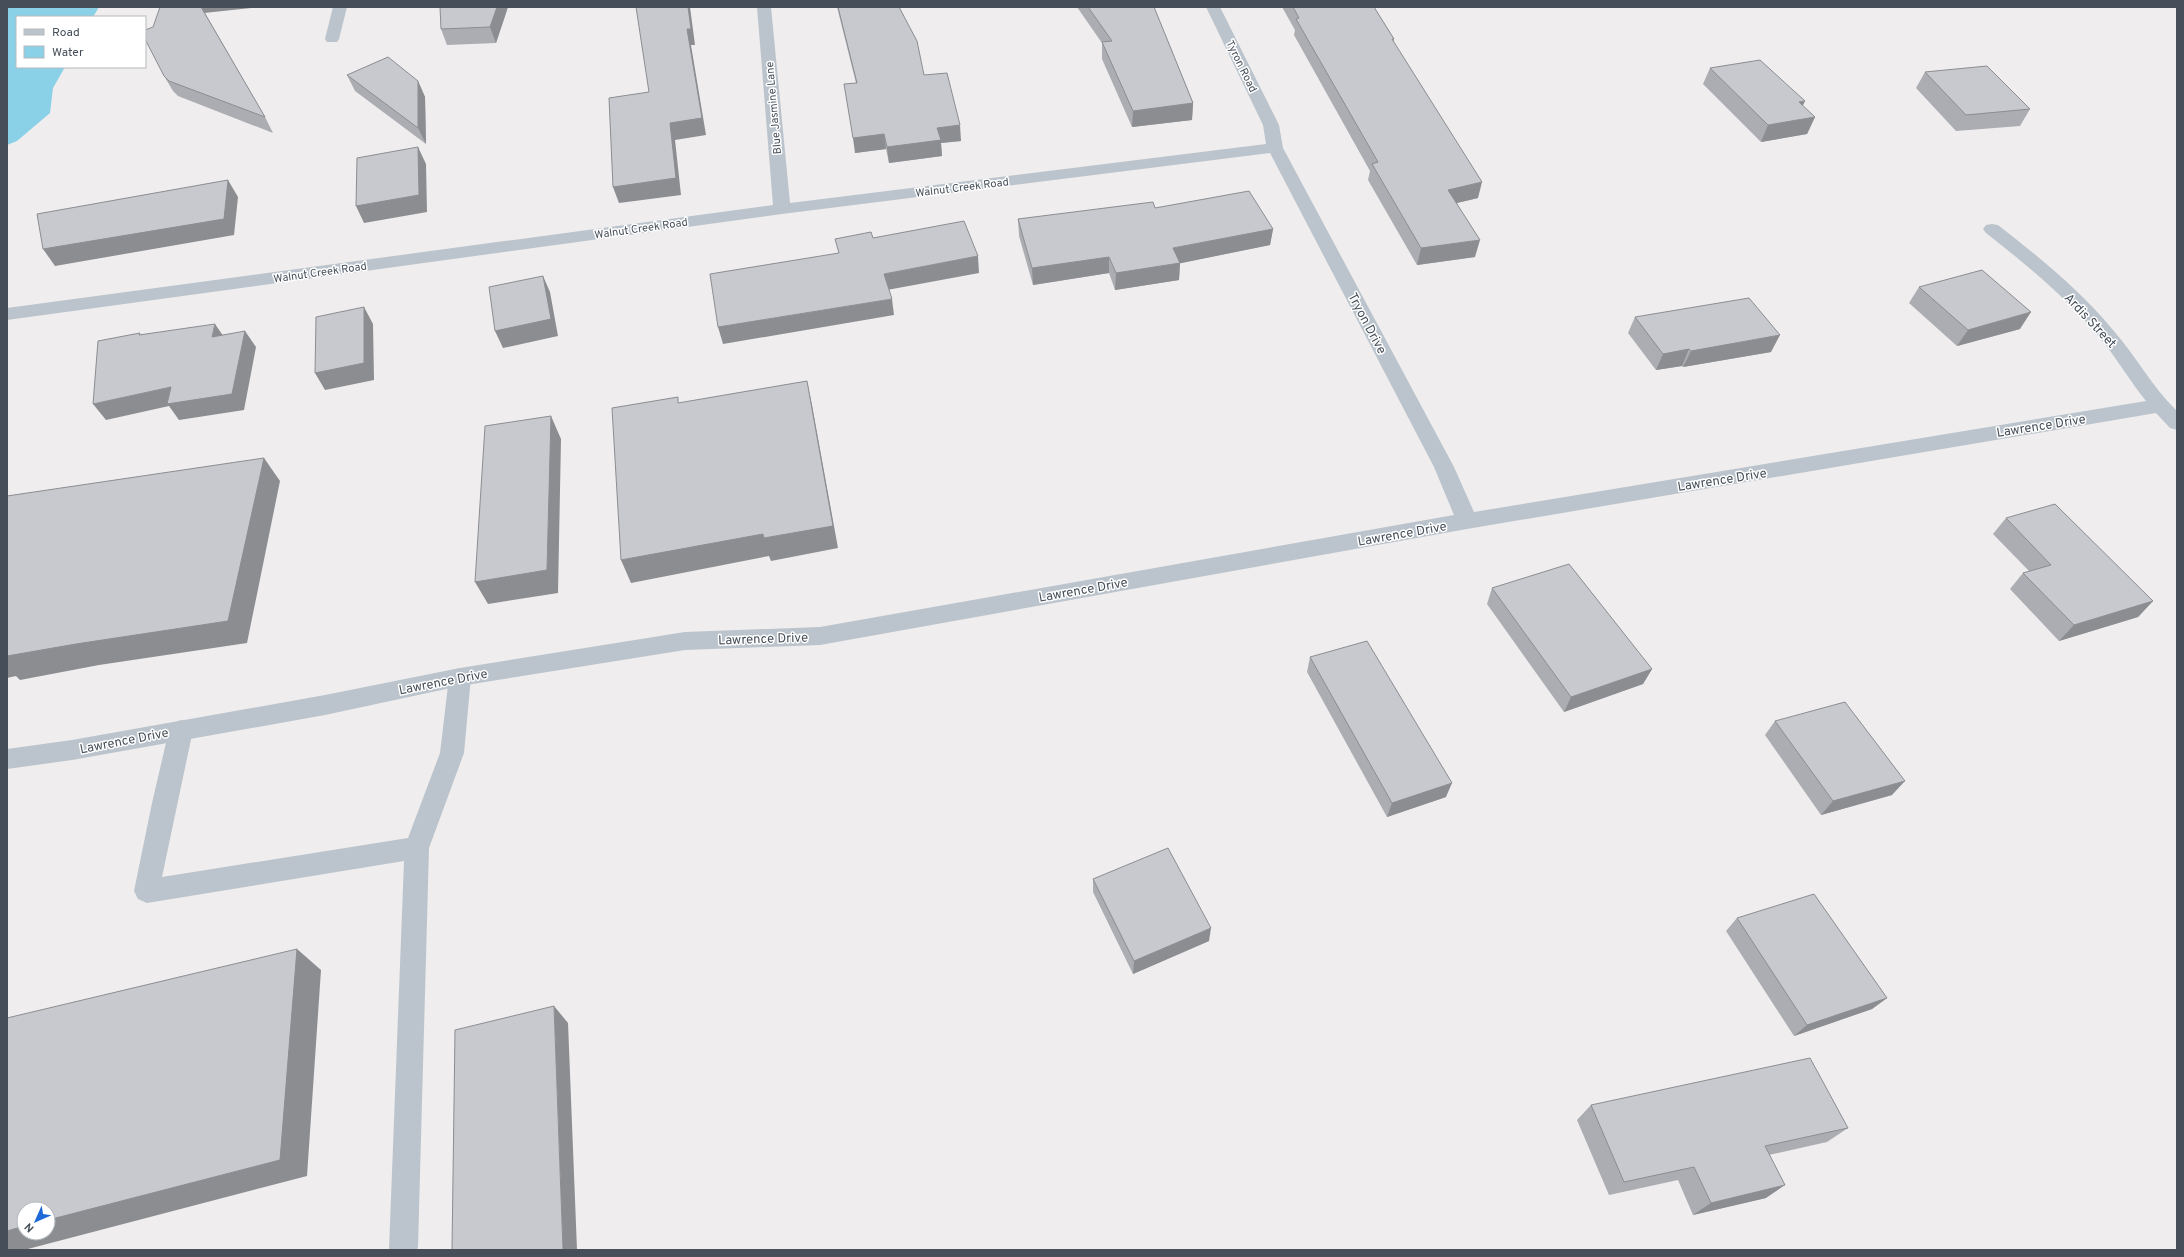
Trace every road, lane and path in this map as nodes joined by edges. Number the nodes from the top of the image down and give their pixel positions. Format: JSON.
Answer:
{"nodes":[{"id":1,"x":340,"y":7,"type":"edge"},
{"id":2,"x":764,"y":7,"type":"edge"},
{"id":3,"x":1214,"y":7,"type":"edge"},
{"id":4,"x":332,"y":39,"type":"dead end"},
{"id":5,"x":1271,"y":125,"type":"joint"},
{"id":6,"x":1276,"y":148,"type":"junction"},
{"id":7,"x":782,"y":209,"type":"junction"},
{"id":8,"x":1992,"y":229,"type":"dead end"},
{"id":9,"x":7,"y":314,"type":"edge"},
{"id":10,"x":2158,"y":406,"type":"junction"},
{"id":11,"x":2177,"y":423,"type":"edge"},
{"id":12,"x":1467,"y":521,"type":"junction"},
{"id":13,"x":460,"y":677,"type":"junction"},
{"id":14,"x":181,"y":730,"type":"junction"},
{"id":15,"x":7,"y":759,"type":"edge"},
{"id":16,"x":416,"y":848,"type":"junction"},
{"id":17,"x":403,"y":1247,"type":"dead end"}],
"edges":[{"from":1,"to":4,"type":"street"},
{"from":2,"to":7,"type":"street","name":"Blue Jasmine Lane"},
{"from":3,"to":5,"type":"street","name":"Tyron Road"},
{"from":5,"to":6,"type":"street","name":"Tryon Drive"},
{"from":6,"to":7,"type":"street","name":"Walnut Creek Road"},
{"from":6,"to":12,"type":"street","name":"Tryon Drive"},
{"from":7,"to":9,"type":"street","name":"Walnut Creek Road"},
{"from":8,"to":10,"type":"street","name":"Ardis Street"},
{"from":10,"to":11,"type":"street","name":"Ardis Street"},
{"from":10,"to":12,"type":"street","name":"Lawrence Drive"},
{"from":12,"to":13,"type":"street","name":"Lawrence Drive"},
{"from":13,"to":14,"type":"street","name":"Lawrence Drive"},
{"from":13,"to":16,"type":"street"},
{"from":14,"to":15,"type":"street","name":"Lawrence Drive"},
{"from":14,"to":16,"type":"street"},
{"from":16,"to":17,"type":"street"}]}
